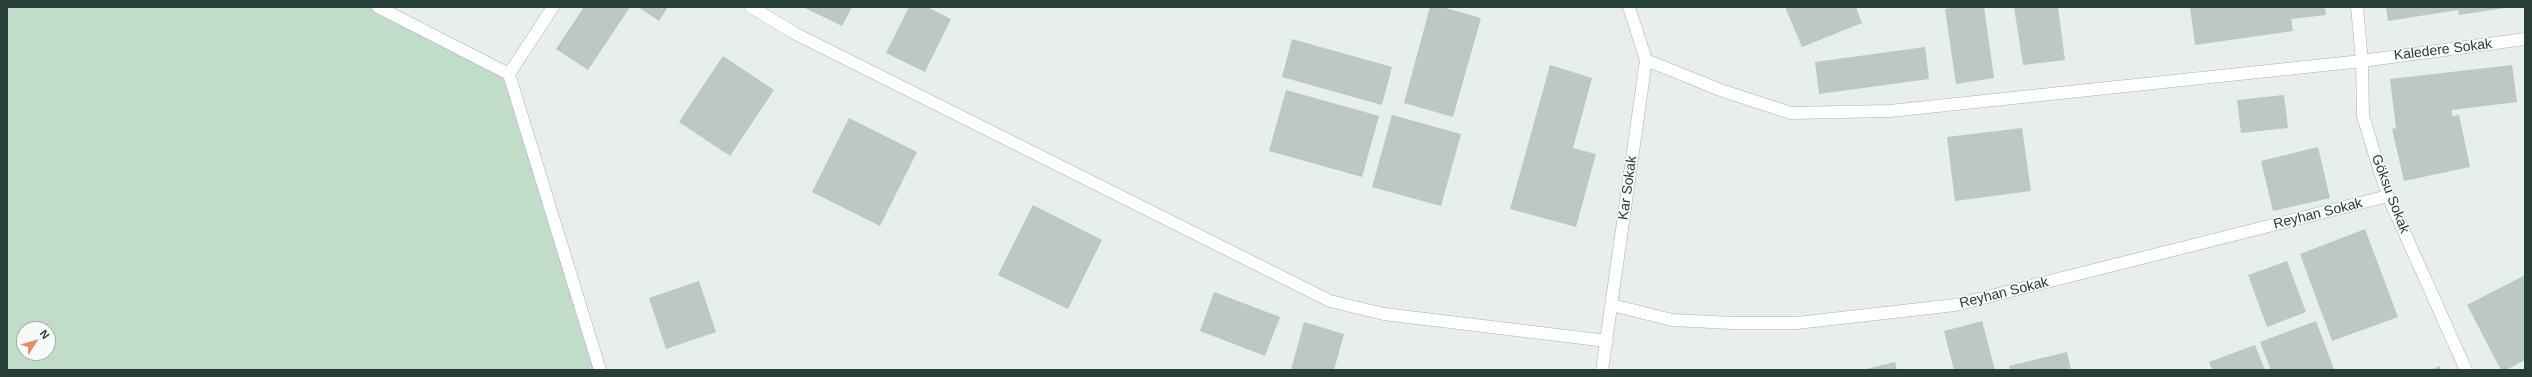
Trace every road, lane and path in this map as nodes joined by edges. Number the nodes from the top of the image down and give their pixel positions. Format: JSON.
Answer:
{"nodes":[{"id":1,"x":378,"y":7,"type":"edge"},
{"id":2,"x":553,"y":7,"type":"edge"},
{"id":3,"x":751,"y":7,"type":"edge"},
{"id":4,"x":1629,"y":7,"type":"edge"},
{"id":5,"x":2357,"y":7,"type":"edge"},
{"id":6,"x":2525,"y":40,"type":"edge"},
{"id":7,"x":1646,"y":60,"type":"junction"},
{"id":8,"x":2362,"y":61,"type":"junction"},
{"id":9,"x":509,"y":74,"type":"junction"},
{"id":10,"x":2388,"y":196,"type":"junction"},
{"id":11,"x":1612,"y":306,"type":"junction"},
{"id":12,"x":1607,"y":340,"type":"junction"},
{"id":13,"x":600,"y":370,"type":"edge"},
{"id":14,"x":1602,"y":370,"type":"edge"},
{"id":15,"x":2466,"y":370,"type":"edge"}],
"edges":[{"from":1,"to":9,"type":"street"},
{"from":2,"to":9,"type":"street"},
{"from":3,"to":12,"type":"street"},
{"from":4,"to":7,"type":"street","name":"Kar Sokak"},
{"from":5,"to":8,"type":"street","name":"Göksu Sokak"},
{"from":6,"to":8,"type":"street","name":"Kaledere Sokak"},
{"from":7,"to":8,"type":"street","name":"Kaledere Sokak"},
{"from":7,"to":11,"type":"street","name":"Kar Sokak"},
{"from":8,"to":10,"type":"street","name":"Göksu Sokak"},
{"from":9,"to":13,"type":"street"},
{"from":10,"to":11,"type":"street","name":"Reyhan Sokak"},
{"from":10,"to":15,"type":"street","name":"Göksu Sokak"},
{"from":11,"to":12,"type":"street","name":"Kar Sokak"},
{"from":12,"to":14,"type":"street","name":"Kar Sokak"}]}
